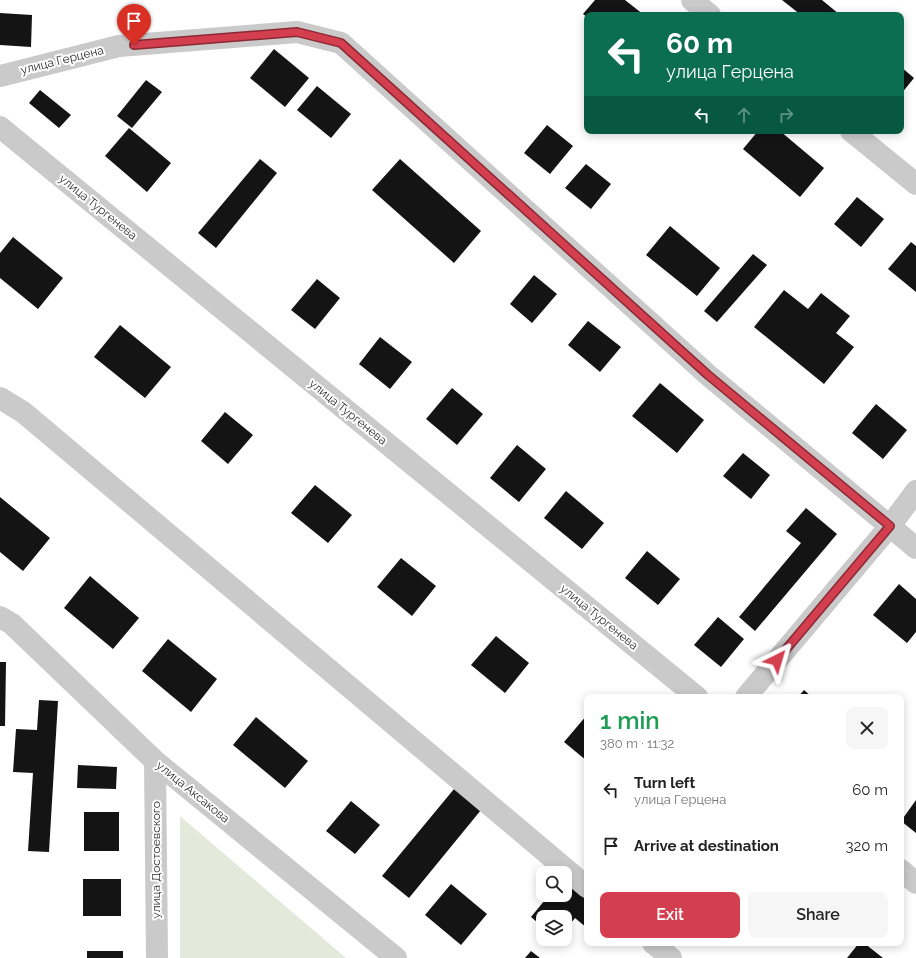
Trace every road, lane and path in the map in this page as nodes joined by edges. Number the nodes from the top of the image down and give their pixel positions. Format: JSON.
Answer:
{"nodes":[{"id":1,"x":692,"y":0,"type":"edge"},
{"id":2,"x":706,"y":12,"type":"edge"},
{"id":3,"x":0,"y":76,"type":"edge"},
{"id":4,"x":0,"y":127,"type":"edge"},
{"id":5,"x":855,"y":134,"type":"edge"},
{"id":6,"x":916,"y":184,"type":"edge"},
{"id":7,"x":0,"y":398,"type":"edge"},
{"id":8,"x":916,"y":491,"type":"edge"},
{"id":9,"x":890,"y":526,"type":"junction"},
{"id":10,"x":916,"y":548,"type":"edge"},
{"id":11,"x":0,"y":617,"type":"edge"},
{"id":12,"x":693,"y":694,"type":"edge"},
{"id":13,"x":749,"y":694,"type":"edge"},
{"id":14,"x":155,"y":761,"type":"junction"},
{"id":15,"x":904,"y":873,"type":"edge"},
{"id":16,"x":916,"y":883,"type":"edge"},
{"id":17,"x":584,"y":884,"type":"edge"},
{"id":18,"x":657,"y":946,"type":"edge"},
{"id":19,"x":157,"y":958,"type":"edge"},
{"id":20,"x":396,"y":958,"type":"edge"},
{"id":21,"x":671,"y":958,"type":"edge"}],
"edges":[{"from":1,"to":2,"type":"street"},
{"from":3,"to":9,"type":"street","name":"улица Герцена"},
{"from":4,"to":12,"type":"street","name":"улица Тургенева"},
{"from":5,"to":6,"type":"street"},
{"from":7,"to":17,"type":"street"},
{"from":8,"to":9,"type":"street"},
{"from":9,"to":10,"type":"street","name":"улица Герцена"},
{"from":9,"to":13,"type":"street"},
{"from":11,"to":14,"type":"street","name":"улица Аксакова"},
{"from":14,"to":19,"type":"street","name":"улица Достоевского"},
{"from":14,"to":20,"type":"street","name":"улица Аксакова"},
{"from":15,"to":16,"type":"street"},
{"from":18,"to":21,"type":"street"}]}
